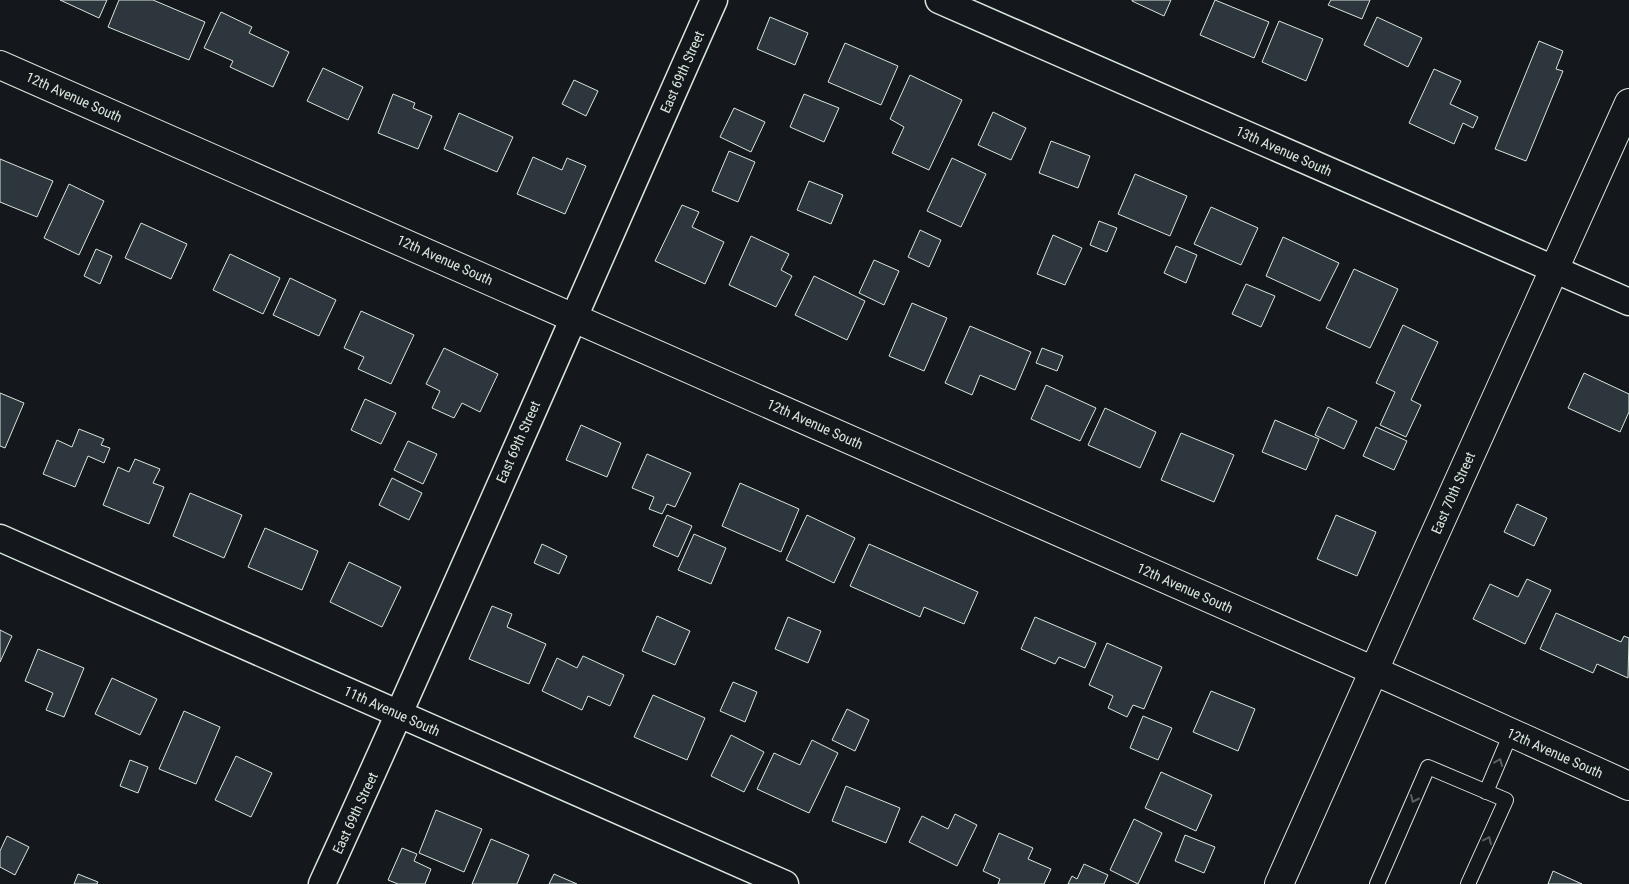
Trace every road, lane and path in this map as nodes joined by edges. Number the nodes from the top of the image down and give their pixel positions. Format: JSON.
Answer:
{"nodes":[{"id":1,"x":714,"y":0,"type":"edge"},
{"id":2,"x":940,"y":0,"type":"edge"},
{"id":3,"x":0,"y":65,"type":"edge"},
{"id":4,"x":1629,"y":103,"type":"edge"},
{"id":5,"x":1555,"y":269,"type":"junction"},
{"id":6,"x":1629,"y":302,"type":"edge"},
{"id":7,"x":573,"y":317,"type":"junction"},
{"id":8,"x":0,"y":538,"type":"edge"},
{"id":9,"x":1374,"y":671,"type":"junction"},
{"id":10,"x":399,"y":715,"type":"junction"},
{"id":11,"x":1512,"y":733,"type":"junction"},
{"id":12,"x":1629,"y":786,"type":"edge"},
{"id":13,"x":1486,"y":792,"type":"junction"},
{"id":14,"x":322,"y":884,"type":"edge"},
{"id":15,"x":785,"y":884,"type":"edge"},
{"id":16,"x":1279,"y":884,"type":"edge"},
{"id":17,"x":1377,"y":884,"type":"edge"},
{"id":18,"x":1468,"y":884,"type":"edge"}],
"edges":[{"from":1,"to":7,"type":"street","name":"East 69th Street"},
{"from":2,"to":5,"type":"street","name":"13th Avenue South"},
{"from":3,"to":7,"type":"street","name":"12th Avenue South"},
{"from":4,"to":5,"type":"street","name":"East 70th Street"},
{"from":5,"to":6,"type":"street","name":"13th Avenue South"},
{"from":5,"to":9,"type":"street","name":"East 70th Street"},
{"from":7,"to":9,"type":"street","name":"12th Avenue South"},
{"from":7,"to":10,"type":"street","name":"East 69th Street"},
{"from":8,"to":10,"type":"street","name":"11th Avenue South"},
{"from":9,"to":11,"type":"street","name":"12th Avenue South"},
{"from":9,"to":16,"type":"street","name":"East 70th Street"},
{"from":10,"to":14,"type":"street","name":"East 69th Street"},
{"from":10,"to":15,"type":"street","name":"11th Avenue South"},
{"from":11,"to":12,"type":"street","name":"12th Avenue South"},
{"from":13,"to":11,"type":"lane","one_way":true},
{"from":13,"to":17,"type":"lane","one_way":true},
{"from":18,"to":13,"type":"lane","one_way":true}]}
